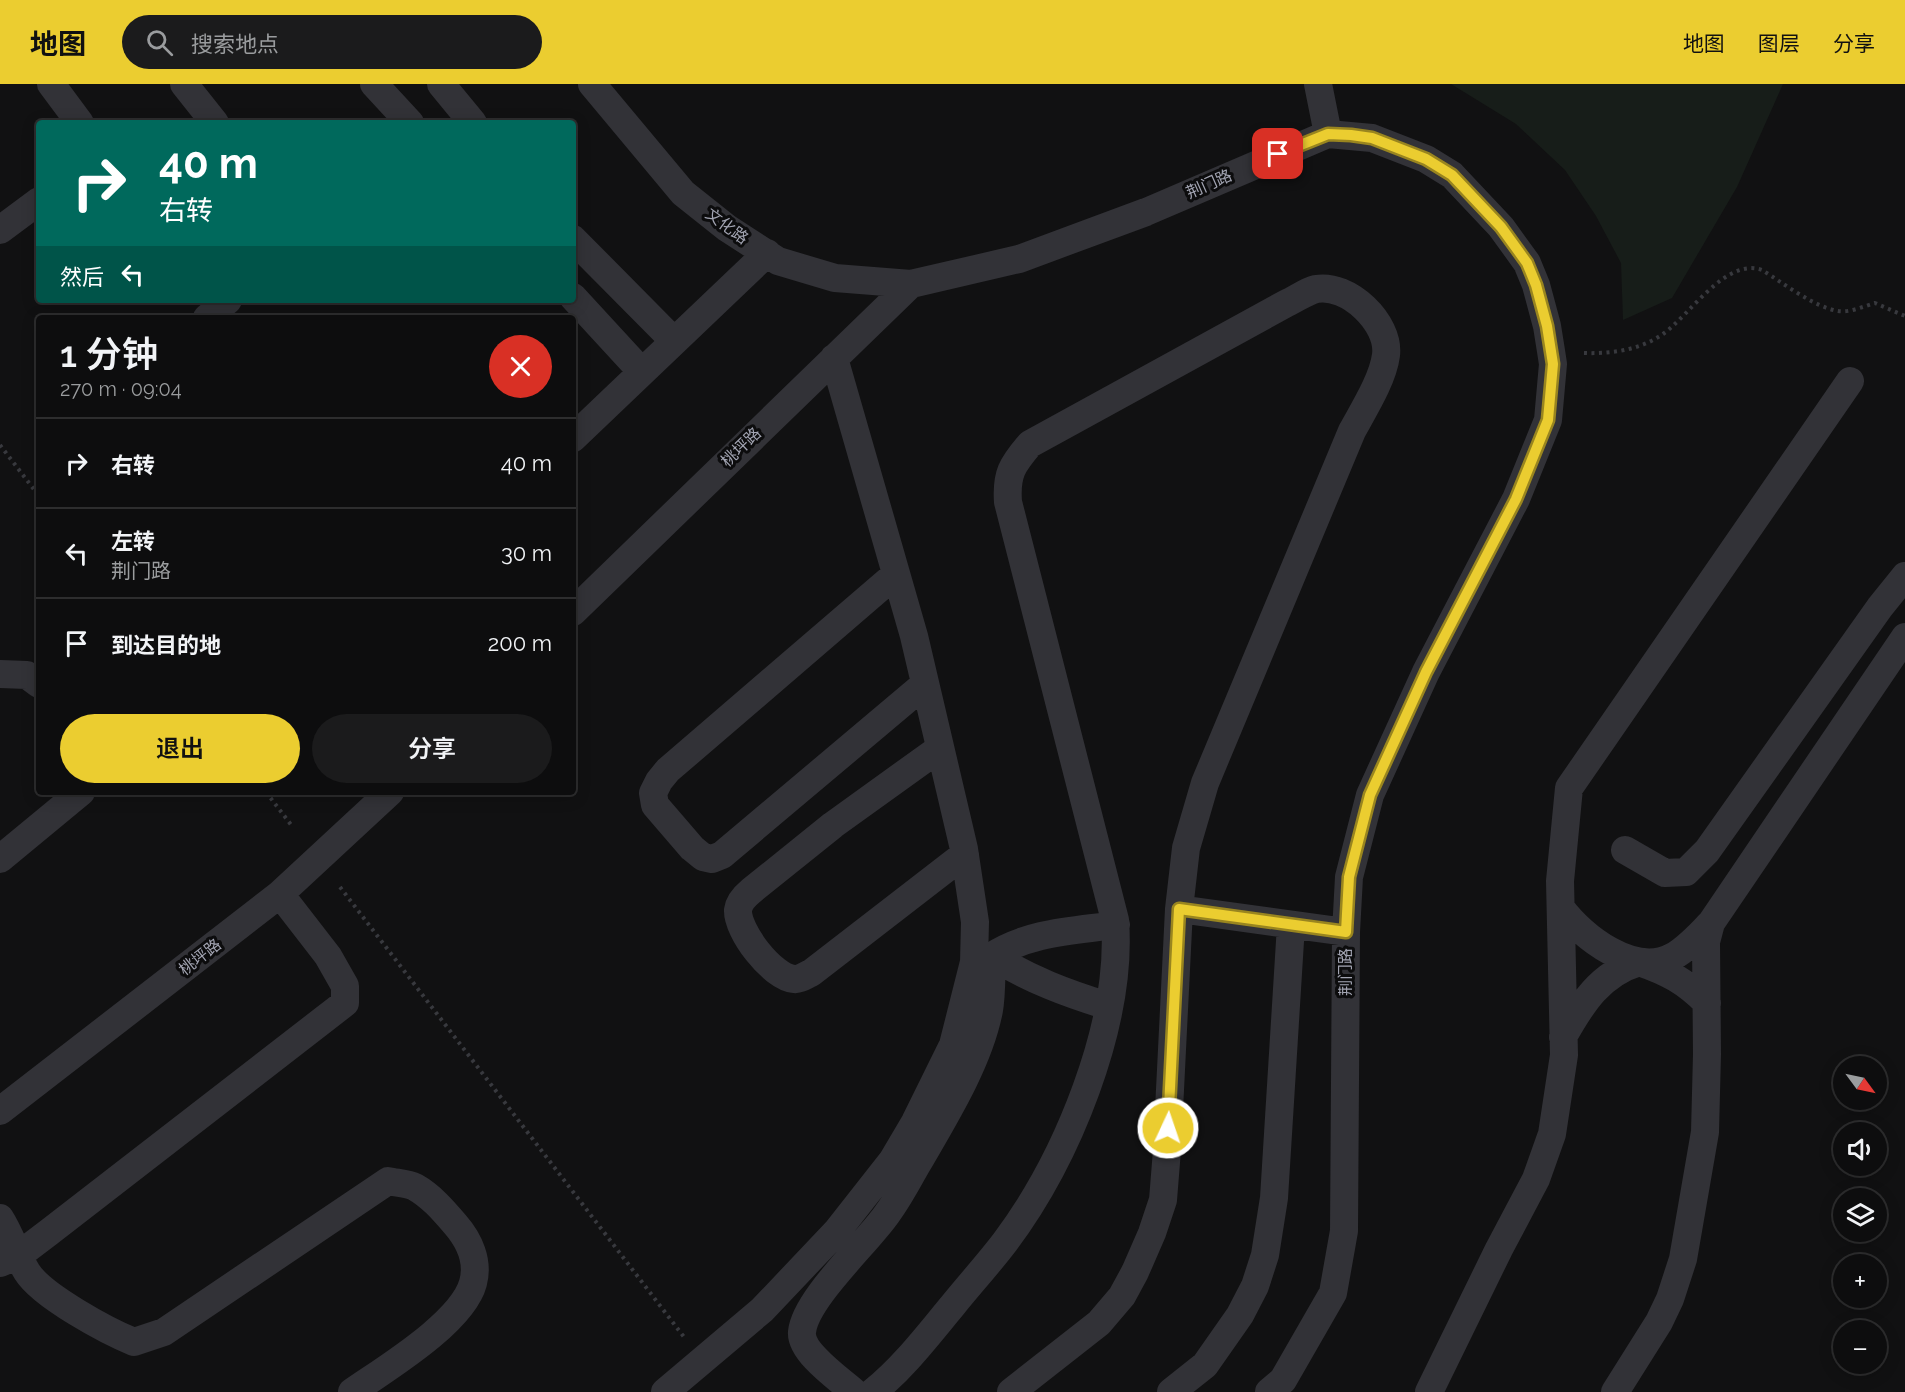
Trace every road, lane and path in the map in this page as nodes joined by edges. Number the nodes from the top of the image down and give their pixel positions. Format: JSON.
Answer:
{"nodes":[{"id":1,"x":51,"y":84,"type":"edge"},
{"id":2,"x":184,"y":84,"type":"edge"},
{"id":3,"x":374,"y":84,"type":"edge"},
{"id":4,"x":441,"y":84,"type":"edge"},
{"id":5,"x":592,"y":84,"type":"edge"},
{"id":6,"x":1318,"y":84,"type":"edge"},
{"id":7,"x":78,"y":120,"type":"edge"},
{"id":8,"x":213,"y":120,"type":"edge"},
{"id":9,"x":407,"y":120,"type":"edge"},
{"id":10,"x":471,"y":120,"type":"edge"},
{"id":11,"x":1328,"y":134,"type":"junction"},
{"id":12,"x":36,"y":203,"type":"edge"},
{"id":13,"x":0,"y":230,"type":"edge"},
{"id":14,"x":576,"y":242,"type":"edge"},
{"id":15,"x":766,"y":253,"type":"junction"},
{"id":16,"x":911,"y":284,"type":"junction"},
{"id":17,"x":576,"y":300,"type":"edge"},
{"id":18,"x":224,"y":303,"type":"edge"},
{"id":19,"x":210,"y":315,"type":"edge"},
{"id":20,"x":1905,"y":316,"type":"edge"},
{"id":21,"x":674,"y":341,"type":"junction"},
{"id":22,"x":1551,"y":351,"type":"junction"},
{"id":23,"x":834,"y":358,"type":"junction"},
{"id":24,"x":642,"y":372,"type":"junction"},
{"id":25,"x":1850,"y":381,"type":"dead end"},
{"id":26,"x":576,"y":435,"type":"edge"},
{"id":27,"x":0,"y":446,"type":"edge"},
{"id":28,"x":36,"y":492,"type":"edge"},
{"id":29,"x":896,"y":574,"type":"junction"},
{"id":30,"x":1905,"y":576,"type":"edge"},
{"id":31,"x":576,"y":609,"type":"edge"},
{"id":32,"x":1905,"y":637,"type":"edge"},
{"id":33,"x":0,"y":674,"type":"edge"},
{"id":34,"x":36,"y":682,"type":"edge"},
{"id":35,"x":925,"y":684,"type":"junction"},
{"id":36,"x":1815,"y":697,"type":"junction"},
{"id":37,"x":1849,"y":719,"type":"junction"},
{"id":38,"x":940,"y":748,"type":"junction"},
{"id":39,"x":77,"y":795,"type":"edge"},
{"id":40,"x":268,"y":795,"type":"edge"},
{"id":41,"x":387,"y":795,"type":"edge"},
{"id":42,"x":292,"y":826,"type":"dead end"},
{"id":43,"x":1625,"y":850,"type":"dead end"},
{"id":44,"x":964,"y":854,"type":"junction"},
{"id":45,"x":0,"y":859,"type":"edge"},
{"id":46,"x":340,"y":887,"type":"dead end"},
{"id":47,"x":280,"y":894,"type":"junction"},
{"id":48,"x":1561,"y":908,"type":"junction"},
{"id":49,"x":1179,"y":909,"type":"junction"},
{"id":50,"x":1711,"y":923,"type":"junction"},
{"id":51,"x":1116,"y":925,"type":"junction"},
{"id":52,"x":1291,"y":925,"type":"junction"},
{"id":53,"x":1346,"y":932,"type":"junction"},
{"id":54,"x":993,"y":956,"type":"junction"},
{"id":55,"x":1639,"y":962,"type":"junction"},
{"id":56,"x":1707,"y":1003,"type":"junction"},
{"id":57,"x":1108,"y":1006,"type":"junction"},
{"id":58,"x":1563,"y":1036,"type":"junction"},
{"id":59,"x":0,"y":1111,"type":"edge"},
{"id":60,"x":0,"y":1218,"type":"edge"},
{"id":61,"x":9,"y":1259,"type":"edge"},
{"id":62,"x":703,"y":1362,"type":"junction"},
{"id":63,"x":352,"y":1392,"type":"edge"},
{"id":64,"x":665,"y":1392,"type":"edge"},
{"id":65,"x":854,"y":1392,"type":"edge"},
{"id":66,"x":873,"y":1392,"type":"edge"},
{"id":67,"x":1011,"y":1392,"type":"edge"},
{"id":68,"x":1172,"y":1392,"type":"edge"},
{"id":69,"x":1269,"y":1392,"type":"edge"},
{"id":70,"x":1429,"y":1392,"type":"edge"},
{"id":71,"x":1615,"y":1392,"type":"edge"}],
"edges":[{"from":1,"to":7,"type":"street"},
{"from":2,"to":8,"type":"street"},
{"from":3,"to":9,"type":"street"},
{"from":4,"to":10,"type":"street"},
{"from":5,"to":15,"type":"street","name":"文化路"},
{"from":6,"to":11,"type":"street"},
{"from":11,"to":16,"type":"street","name":"荆门路"},
{"from":11,"to":22,"type":"street","name":"荆门路"},
{"from":12,"to":13,"type":"street"},
{"from":14,"to":21,"type":"street"},
{"from":15,"to":16,"type":"street","name":"文化路"},
{"from":15,"to":21,"type":"street"},
{"from":16,"to":23,"type":"street","name":"桃坪路"},
{"from":17,"to":24,"type":"street"},
{"from":18,"to":19,"type":"street"},
{"from":20,"to":22,"type":"path"},
{"from":21,"to":24,"type":"street"},
{"from":22,"to":53,"type":"street","name":"荆门路"},
{"from":23,"to":29,"type":"street"},
{"from":23,"to":31,"type":"street","name":"桃坪路"},
{"from":24,"to":26,"type":"street"},
{"from":25,"to":48,"type":"street"},
{"from":27,"to":28,"type":"path"},
{"from":29,"to":35,"type":"street"},
{"from":29,"to":35,"type":"street"},
{"from":30,"to":36,"type":"street"},
{"from":32,"to":37,"type":"street"},
{"from":33,"to":34,"type":"street"},
{"from":35,"to":38,"type":"street"},
{"from":36,"to":37,"type":"street"},
{"from":36,"to":43,"type":"street"},
{"from":37,"to":50,"type":"street"},
{"from":38,"to":44,"type":"street"},
{"from":38,"to":44,"type":"street"},
{"from":39,"to":45,"type":"street"},
{"from":40,"to":42,"type":"path"},
{"from":41,"to":47,"type":"street","name":"桃坪路"},
{"from":44,"to":62,"type":"street"},
{"from":46,"to":62,"type":"path"},
{"from":47,"to":59,"type":"street","name":"桃坪路"},
{"from":47,"to":61,"type":"street"},
{"from":48,"to":55,"type":"street"},
{"from":48,"to":58,"type":"street"},
{"from":49,"to":51,"type":"street"},
{"from":49,"to":52,"type":"street"},
{"from":49,"to":67,"type":"street"},
{"from":50,"to":55,"type":"street"},
{"from":50,"to":56,"type":"street"},
{"from":51,"to":54,"type":"street"},
{"from":51,"to":57,"type":"street"},
{"from":52,"to":53,"type":"street"},
{"from":52,"to":68,"type":"street"},
{"from":53,"to":69,"type":"street","name":"荆门路"},
{"from":54,"to":57,"type":"street"},
{"from":54,"to":65,"type":"street"},
{"from":55,"to":56,"type":"street"},
{"from":55,"to":58,"type":"street"},
{"from":56,"to":71,"type":"street"},
{"from":57,"to":66,"type":"street"},
{"from":58,"to":70,"type":"street"},
{"from":60,"to":61,"type":"street"},
{"from":61,"to":63,"type":"street"},
{"from":62,"to":64,"type":"street"}]}
